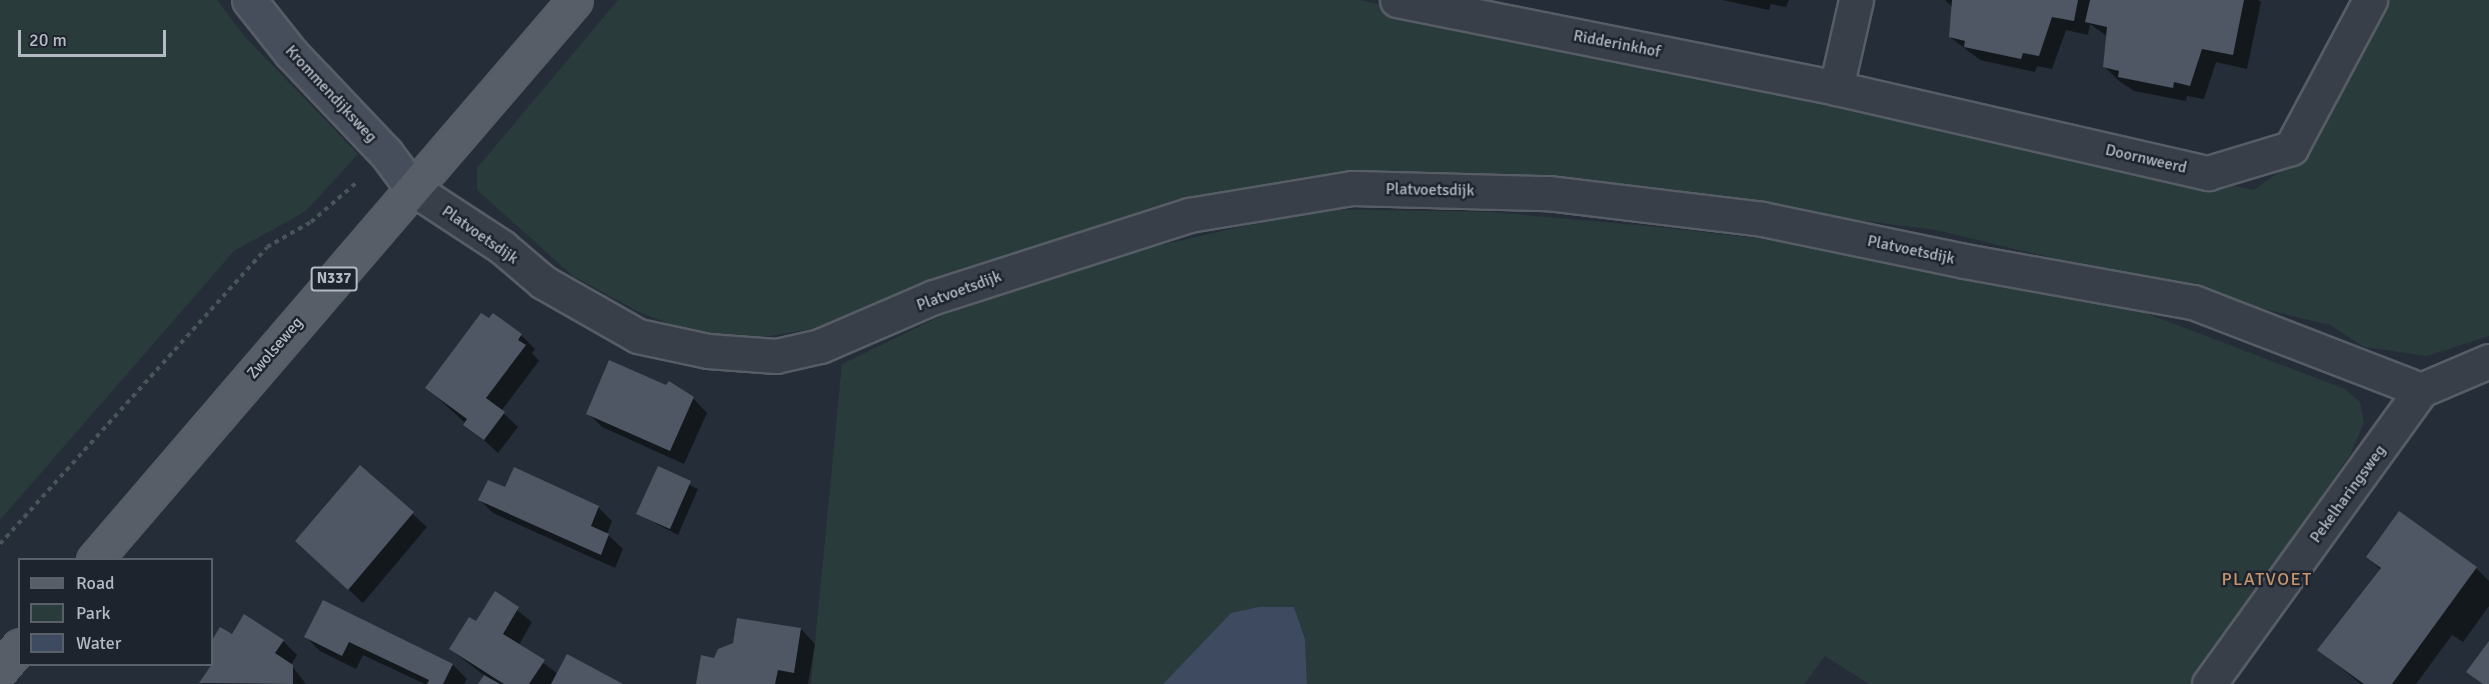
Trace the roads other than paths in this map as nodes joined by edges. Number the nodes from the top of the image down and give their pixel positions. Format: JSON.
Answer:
{"nodes":[{"id":1,"x":249,"y":0,"type":"edge"},
{"id":2,"x":575,"y":0,"type":"edge"},
{"id":3,"x":1397,"y":0,"type":"edge"},
{"id":4,"x":1856,"y":0,"type":"edge"},
{"id":5,"x":2370,"y":0,"type":"edge"},
{"id":6,"x":1836,"y":88,"type":"junction"},
{"id":7,"x":412,"y":188,"type":"junction"},
{"id":8,"x":2489,"y":361,"type":"edge"},
{"id":9,"x":2421,"y":390,"type":"junction"},
{"id":10,"x":96,"y":558,"type":"edge"},
{"id":11,"x":18,"y":648,"type":"edge"},
{"id":12,"x":0,"y":669,"type":"edge"},
{"id":13,"x":2209,"y":684,"type":"edge"}],
"edges":[{"from":1,"to":7,"type":"street","name":"Krommendijksweg"},
{"from":2,"to":7,"type":"main road","name":"Zwolseweg","number":"N337"},
{"from":3,"to":6,"type":"street","name":"Ridderinkhof"},
{"from":4,"to":6,"type":"street"},
{"from":5,"to":6,"type":"street","name":"Doornweerd"},
{"from":7,"to":9,"type":"street","name":"Platvoetsdijk"},
{"from":7,"to":10,"type":"main road","name":"Zwolseweg","number":"N337"},
{"from":8,"to":9,"type":"street"},
{"from":9,"to":13,"type":"street","name":"Pekelharingsweg"},
{"from":11,"to":12,"type":"main road"}]}
